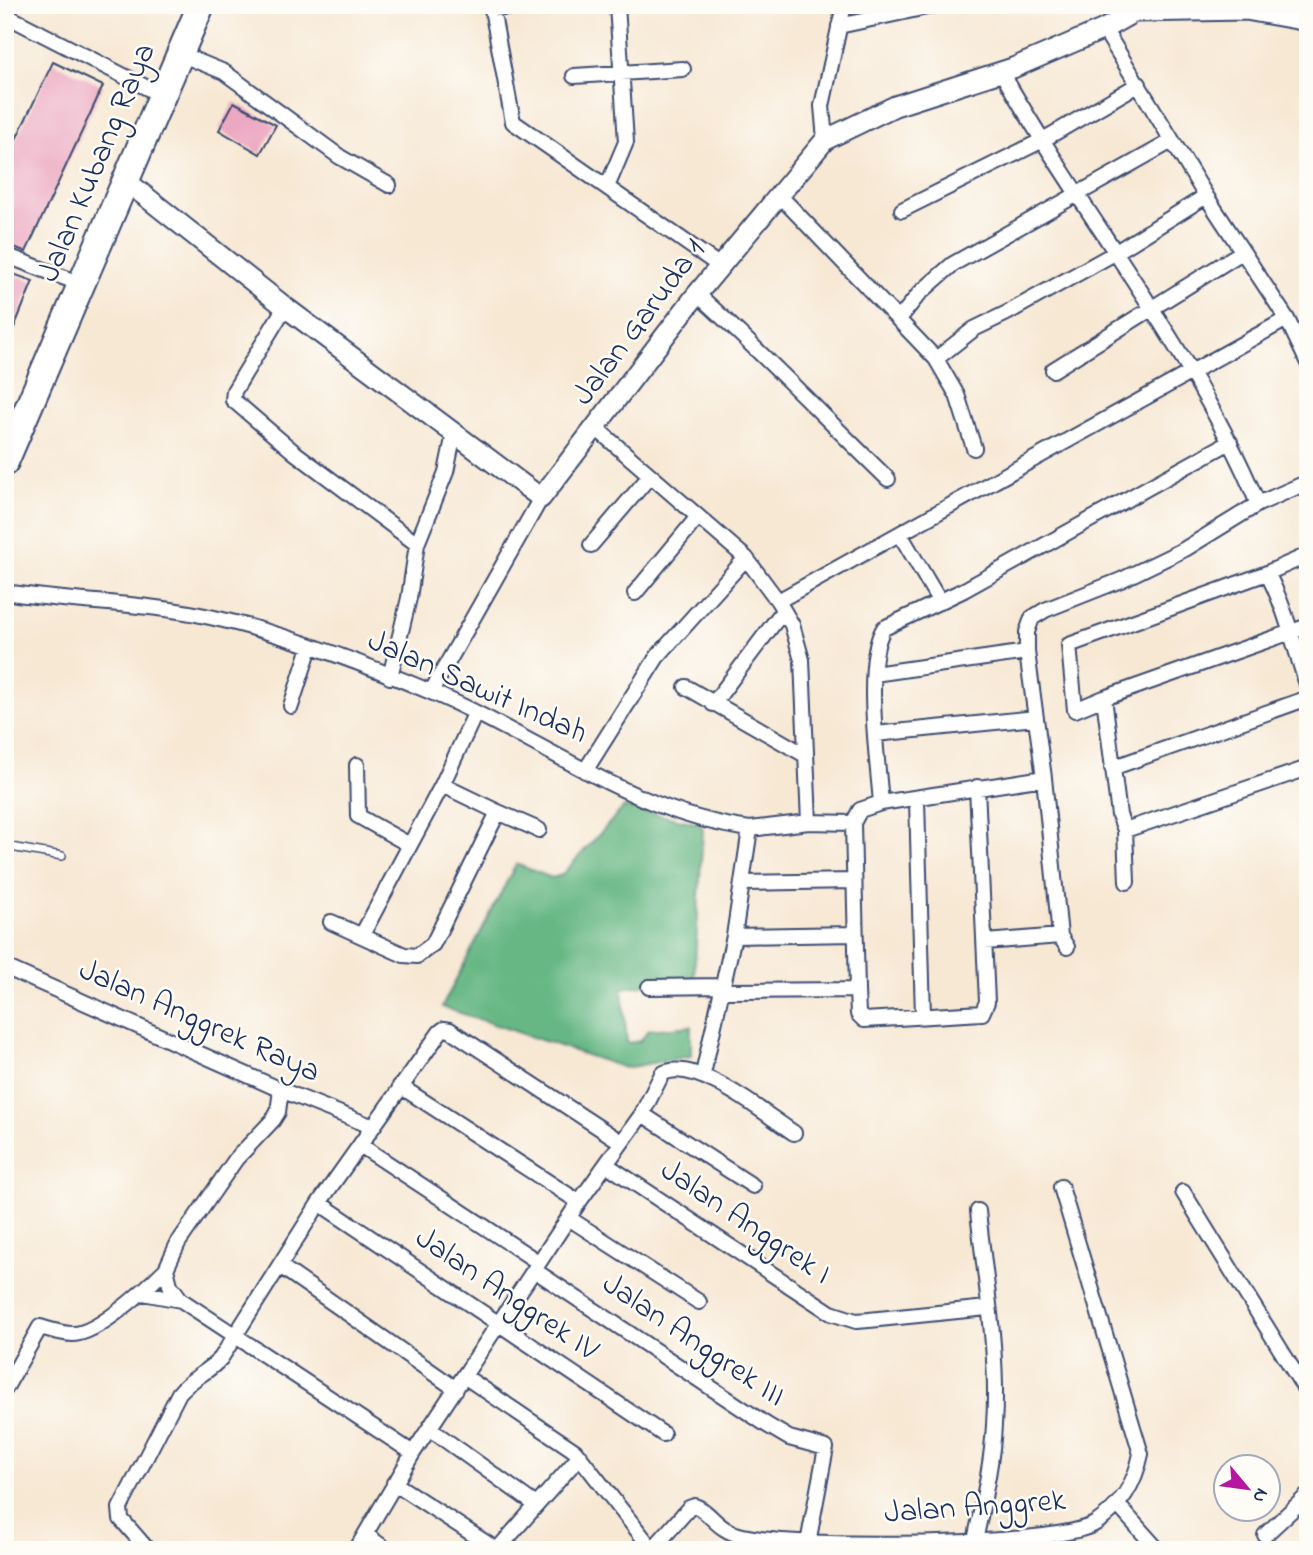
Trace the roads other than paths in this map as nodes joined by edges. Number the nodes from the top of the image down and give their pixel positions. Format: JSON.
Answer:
{"nodes":[{"id":1,"x":201,"y":5,"type":"edge"},
{"id":2,"x":534,"y":5,"type":"edge"},
{"id":3,"x":617,"y":5,"type":"edge"},
{"id":4,"x":844,"y":5,"type":"edge"},
{"id":5,"x":936,"y":5,"type":"edge"},
{"id":6,"x":1133,"y":9,"type":"edge"},
{"id":7,"x":1263,"y":9,"type":"edge"},
{"id":8,"x":5,"y":15,"type":"edge"},
{"id":9,"x":1308,"y":21,"type":"edge"},
{"id":10,"x":839,"y":26,"type":"junction"},
{"id":11,"x":1104,"y":29,"type":"junction"},
{"id":12,"x":180,"y":54,"type":"junction"},
{"id":13,"x":683,"y":69,"type":"dead end"},
{"id":14,"x":1001,"y":71,"type":"junction"},
{"id":15,"x":623,"y":73,"type":"junction"},
{"id":16,"x":573,"y":76,"type":"dead end"},
{"id":17,"x":1139,"y":84,"type":"junction"},
{"id":18,"x":163,"y":96,"type":"junction"},
{"id":19,"x":825,"y":140,"type":"junction"},
{"id":20,"x":1041,"y":141,"type":"junction"},
{"id":21,"x":1172,"y":141,"type":"junction"},
{"id":22,"x":126,"y":181,"type":"junction"},
{"id":23,"x":389,"y":185,"type":"dead end"},
{"id":24,"x":607,"y":187,"type":"junction"},
{"id":25,"x":1077,"y":195,"type":"junction"},
{"id":26,"x":780,"y":196,"type":"junction"},
{"id":27,"x":1206,"y":196,"type":"junction"},
{"id":28,"x":902,"y":210,"type":"dead end"},
{"id":29,"x":1242,"y":252,"type":"junction"},
{"id":30,"x":1113,"y":254,"type":"junction"},
{"id":31,"x":5,"y":255,"type":"edge"},
{"id":32,"x":720,"y":266,"type":"junction"},
{"id":33,"x":81,"y":284,"type":"junction"},
{"id":34,"x":697,"y":294,"type":"junction"},
{"id":35,"x":285,"y":307,"type":"junction"},
{"id":36,"x":1152,"y":310,"type":"junction"},
{"id":37,"x":899,"y":319,"type":"junction"},
{"id":38,"x":1287,"y":319,"type":"junction"},
{"id":39,"x":936,"y":359,"type":"junction"},
{"id":40,"x":1308,"y":363,"type":"edge"},
{"id":41,"x":1053,"y":370,"type":"dead end"},
{"id":42,"x":1192,"y":372,"type":"junction"},
{"id":43,"x":597,"y":429,"type":"junction"},
{"id":44,"x":454,"y":434,"type":"junction"},
{"id":45,"x":1230,"y":442,"type":"junction"},
{"id":46,"x":974,"y":448,"type":"dead end"},
{"id":47,"x":5,"y":462,"type":"edge"},
{"id":48,"x":649,"y":477,"type":"junction"},
{"id":49,"x":888,"y":479,"type":"dead end"},
{"id":50,"x":1308,"y":482,"type":"edge"},
{"id":51,"x":541,"y":498,"type":"junction"},
{"id":52,"x":1258,"y":503,"type":"junction"},
{"id":53,"x":697,"y":518,"type":"junction"},
{"id":54,"x":900,"y":534,"type":"junction"},
{"id":55,"x":417,"y":544,"type":"junction"},
{"id":56,"x":591,"y":545,"type":"dead end"},
{"id":57,"x":1308,"y":555,"type":"edge"},
{"id":58,"x":746,"y":558,"type":"junction"},
{"id":59,"x":1267,"y":573,"type":"junction"},
{"id":60,"x":5,"y":592,"type":"edge"},
{"id":61,"x":635,"y":593,"type":"dead end"},
{"id":62,"x":940,"y":602,"type":"junction"},
{"id":63,"x":781,"y":606,"type":"junction"},
{"id":64,"x":1308,"y":626,"type":"edge"},
{"id":65,"x":1289,"y":632,"type":"junction"},
{"id":66,"x":310,"y":647,"type":"junction"},
{"id":67,"x":1027,"y":652,"type":"junction"},
{"id":68,"x":874,"y":674,"type":"junction"},
{"id":69,"x":390,"y":677,"type":"junction"},
{"id":70,"x":686,"y":687,"type":"dead end"},
{"id":71,"x":1308,"y":687,"type":"edge"},
{"id":72,"x":431,"y":692,"type":"junction"},
{"id":73,"x":1104,"y":698,"type":"junction"},
{"id":74,"x":1308,"y":698,"type":"edge"},
{"id":75,"x":713,"y":704,"type":"junction"},
{"id":76,"x":290,"y":706,"type":"dead end"},
{"id":77,"x":475,"y":714,"type":"junction"},
{"id":78,"x":1036,"y":718,"type":"junction"},
{"id":79,"x":875,"y":734,"type":"junction"},
{"id":80,"x":806,"y":755,"type":"junction"},
{"id":81,"x":357,"y":765,"type":"dead end"},
{"id":82,"x":1112,"y":768,"type":"junction"},
{"id":83,"x":1308,"y":768,"type":"edge"},
{"id":84,"x":585,"y":771,"type":"junction"},
{"id":85,"x":1044,"y":778,"type":"junction"},
{"id":86,"x":442,"y":785,"type":"junction"},
{"id":87,"x":977,"y":787,"type":"junction"},
{"id":88,"x":917,"y":800,"type":"junction"},
{"id":89,"x":881,"y":803,"type":"junction"},
{"id":90,"x":498,"y":812,"type":"junction"},
{"id":91,"x":809,"y":822,"type":"junction"},
{"id":92,"x":853,"y":823,"type":"junction"},
{"id":93,"x":539,"y":830,"type":"dead end"},
{"id":94,"x":750,"y":830,"type":"junction"},
{"id":95,"x":1125,"y":830,"type":"junction"},
{"id":96,"x":408,"y":844,"type":"junction"},
{"id":97,"x":5,"y":846,"type":"edge"},
{"id":98,"x":62,"y":856,"type":"dead end"},
{"id":99,"x":854,"y":881,"type":"junction"},
{"id":100,"x":1127,"y":882,"type":"dead end"},
{"id":101,"x":742,"y":883,"type":"junction"},
{"id":102,"x":331,"y":922,"type":"dead end"},
{"id":103,"x":362,"y":934,"type":"junction"},
{"id":104,"x":855,"y":934,"type":"junction"},
{"id":105,"x":734,"y":936,"type":"junction"},
{"id":106,"x":985,"y":942,"type":"junction"},
{"id":107,"x":5,"y":968,"type":"edge"},
{"id":108,"x":649,"y":987,"type":"dead end"},
{"id":109,"x":723,"y":988,"type":"junction"},
{"id":110,"x":857,"y":990,"type":"junction"},
{"id":111,"x":923,"y":1016,"type":"junction"},
{"id":112,"x":705,"y":1067,"type":"junction"},
{"id":113,"x":400,"y":1086,"type":"junction"},
{"id":114,"x":281,"y":1090,"type":"junction"},
{"id":115,"x":642,"y":1114,"type":"junction"},
{"id":116,"x":371,"y":1126,"type":"junction"},
{"id":117,"x":794,"y":1133,"type":"dead end"},
{"id":118,"x":621,"y":1142,"type":"junction"},
{"id":119,"x":360,"y":1145,"type":"junction"},
{"id":120,"x":607,"y":1165,"type":"junction"},
{"id":121,"x":753,"y":1186,"type":"dead end"},
{"id":122,"x":1061,"y":1187,"type":"dead end"},
{"id":123,"x":1184,"y":1192,"type":"dead end"},
{"id":124,"x":579,"y":1202,"type":"junction"},
{"id":125,"x":319,"y":1203,"type":"junction"},
{"id":126,"x":978,"y":1211,"type":"dead end"},
{"id":127,"x":570,"y":1219,"type":"junction"},
{"id":128,"x":280,"y":1266,"type":"junction"},
{"id":129,"x":536,"y":1266,"type":"junction"},
{"id":130,"x":166,"y":1269,"type":"junction"},
{"id":131,"x":143,"y":1293,"type":"junction"},
{"id":132,"x":181,"y":1300,"type":"junction"},
{"id":133,"x":699,"y":1302,"type":"dead end"},
{"id":134,"x":988,"y":1308,"type":"junction"},
{"id":135,"x":498,"y":1324,"type":"junction"},
{"id":136,"x":236,"y":1334,"type":"junction"},
{"id":137,"x":460,"y":1383,"type":"junction"},
{"id":138,"x":5,"y":1389,"type":"edge"},
{"id":139,"x":1308,"y":1394,"type":"edge"},
{"id":140,"x":430,"y":1429,"type":"junction"},
{"id":141,"x":663,"y":1434,"type":"dead end"},
{"id":142,"x":413,"y":1453,"type":"junction"},
{"id":143,"x":580,"y":1456,"type":"junction"},
{"id":144,"x":394,"y":1483,"type":"junction"},
{"id":145,"x":1308,"y":1495,"type":"edge"},
{"id":146,"x":1117,"y":1504,"type":"junction"},
{"id":147,"x":536,"y":1505,"type":"junction"},
{"id":148,"x":135,"y":1535,"type":"junction"},
{"id":149,"x":366,"y":1535,"type":"junction"},
{"id":150,"x":1265,"y":1535,"type":"dead end"},
{"id":151,"x":975,"y":1541,"type":"junction"},
{"id":152,"x":759,"y":1545,"type":"edge"},
{"id":153,"x":816,"y":1546,"type":"edge"},
{"id":154,"x":914,"y":1546,"type":"edge"},
{"id":155,"x":652,"y":1549,"type":"edge"},
{"id":156,"x":127,"y":1550,"type":"edge"},
{"id":157,"x":148,"y":1550,"type":"edge"},
{"id":158,"x":356,"y":1550,"type":"edge"},
{"id":159,"x":387,"y":1550,"type":"edge"},
{"id":160,"x":497,"y":1550,"type":"edge"},
{"id":161,"x":1158,"y":1550,"type":"edge"}],
"edges":[{"from":1,"to":12,"type":"highway","name":"Jalan Kubang Raya"},
{"from":2,"to":24,"type":"street"},
{"from":3,"to":15,"type":"street"},
{"from":4,"to":10,"type":"street"},
{"from":5,"to":10,"type":"street"},
{"from":6,"to":7,"type":"street","name":"Jalan Garuda 1"},
{"from":6,"to":11,"type":"street","name":"Jalan Garuda 1"},
{"from":7,"to":9,"type":"street","name":"Jalan Garuda 1"},
{"from":8,"to":18,"type":"street"},
{"from":10,"to":19,"type":"street"},
{"from":11,"to":14,"type":"street","name":"Jalan Garuda 1"},
{"from":11,"to":17,"type":"street"},
{"from":12,"to":18,"type":"highway","name":"Jalan Kubang Raya"},
{"from":12,"to":23,"type":"street"},
{"from":13,"to":15,"type":"street"},
{"from":14,"to":19,"type":"street","name":"Jalan Garuda 1"},
{"from":14,"to":20,"type":"street"},
{"from":15,"to":16,"type":"street"},
{"from":15,"to":24,"type":"street"},
{"from":17,"to":20,"type":"street"},
{"from":17,"to":21,"type":"street"},
{"from":18,"to":22,"type":"highway","name":"Jalan Kubang Raya"},
{"from":19,"to":26,"type":"street","name":"Jalan Garuda 1"},
{"from":20,"to":25,"type":"street"},
{"from":20,"to":28,"type":"street"},
{"from":21,"to":25,"type":"street"},
{"from":21,"to":27,"type":"street"},
{"from":22,"to":33,"type":"highway","name":"Jalan Kubang Raya"},
{"from":22,"to":35,"type":"street"},
{"from":24,"to":32,"type":"street"},
{"from":25,"to":30,"type":"street"},
{"from":25,"to":37,"type":"street"},
{"from":26,"to":32,"type":"street","name":"Jalan Garuda 1"},
{"from":26,"to":37,"type":"street"},
{"from":27,"to":29,"type":"street"},
{"from":27,"to":30,"type":"street"},
{"from":29,"to":36,"type":"street"},
{"from":29,"to":38,"type":"street"},
{"from":30,"to":36,"type":"street"},
{"from":30,"to":39,"type":"street"},
{"from":31,"to":33,"type":"street"},
{"from":32,"to":34,"type":"street","name":"Jalan Garuda 1"},
{"from":33,"to":47,"type":"highway","name":"Jalan Kubang Raya"},
{"from":34,"to":43,"type":"street","name":"Jalan Garuda 1"},
{"from":34,"to":49,"type":"street"},
{"from":35,"to":44,"type":"street"},
{"from":35,"to":55,"type":"street"},
{"from":36,"to":41,"type":"street"},
{"from":36,"to":42,"type":"street"},
{"from":37,"to":39,"type":"street"},
{"from":38,"to":40,"type":"street"},
{"from":38,"to":42,"type":"street"},
{"from":39,"to":46,"type":"street"},
{"from":42,"to":45,"type":"street"},
{"from":42,"to":54,"type":"street"},
{"from":43,"to":48,"type":"street"},
{"from":43,"to":51,"type":"street","name":"Jalan Garuda 1"},
{"from":44,"to":51,"type":"street"},
{"from":44,"to":55,"type":"street"},
{"from":45,"to":52,"type":"street"},
{"from":45,"to":62,"type":"street"},
{"from":48,"to":53,"type":"street"},
{"from":48,"to":56,"type":"street"},
{"from":50,"to":52,"type":"street"},
{"from":51,"to":72,"type":"street"},
{"from":52,"to":67,"type":"street"},
{"from":53,"to":58,"type":"street"},
{"from":53,"to":61,"type":"street"},
{"from":54,"to":62,"type":"street"},
{"from":54,"to":63,"type":"street"},
{"from":55,"to":69,"type":"street"},
{"from":57,"to":59,"type":"street"},
{"from":58,"to":63,"type":"street"},
{"from":58,"to":84,"type":"street","name":"Jalan Sawit Indah"},
{"from":59,"to":65,"type":"street"},
{"from":59,"to":73,"type":"street"},
{"from":60,"to":66,"type":"street","name":"Jalan Sawit Indah"},
{"from":62,"to":68,"type":"street"},
{"from":63,"to":75,"type":"street"},
{"from":63,"to":80,"type":"street"},
{"from":64,"to":65,"type":"street"},
{"from":65,"to":71,"type":"street"},
{"from":65,"to":73,"type":"street"},
{"from":66,"to":69,"type":"street","name":"Jalan Sawit Indah"},
{"from":66,"to":76,"type":"street"},
{"from":67,"to":68,"type":"street"},
{"from":67,"to":78,"type":"street"},
{"from":68,"to":79,"type":"street"},
{"from":69,"to":72,"type":"street","name":"Jalan Sawit Indah"},
{"from":70,"to":75,"type":"street"},
{"from":72,"to":77,"type":"street","name":"Jalan Sawit Indah"},
{"from":73,"to":82,"type":"street"},
{"from":74,"to":82,"type":"street"},
{"from":75,"to":80,"type":"street"},
{"from":77,"to":84,"type":"street","name":"Jalan Sawit Indah"},
{"from":77,"to":86,"type":"street"},
{"from":78,"to":79,"type":"street"},
{"from":78,"to":85,"type":"street"},
{"from":79,"to":89,"type":"street"},
{"from":80,"to":91,"type":"street"},
{"from":81,"to":96,"type":"street"},
{"from":82,"to":95,"type":"street"},
{"from":83,"to":95,"type":"street"},
{"from":84,"to":94,"type":"street"},
{"from":85,"to":87,"type":"street"},
{"from":85,"to":106,"type":"street"},
{"from":86,"to":90,"type":"street"},
{"from":86,"to":96,"type":"street"},
{"from":87,"to":88,"type":"street"},
{"from":87,"to":106,"type":"street"},
{"from":88,"to":89,"type":"street"},
{"from":88,"to":111,"type":"street"},
{"from":89,"to":92,"type":"street"},
{"from":90,"to":93,"type":"street"},
{"from":90,"to":103,"type":"street"},
{"from":91,"to":92,"type":"street"},
{"from":91,"to":94,"type":"street"},
{"from":92,"to":99,"type":"street"},
{"from":94,"to":101,"type":"street"},
{"from":95,"to":100,"type":"street"},
{"from":96,"to":103,"type":"street"},
{"from":97,"to":98,"type":"lane"},
{"from":99,"to":101,"type":"street"},
{"from":99,"to":104,"type":"street"},
{"from":101,"to":105,"type":"street"},
{"from":102,"to":103,"type":"street"},
{"from":104,"to":105,"type":"street"},
{"from":104,"to":110,"type":"street"},
{"from":105,"to":109,"type":"street"},
{"from":106,"to":111,"type":"street"},
{"from":107,"to":114,"type":"street","name":"Jalan Anggrek Raya"},
{"from":108,"to":109,"type":"street"},
{"from":109,"to":110,"type":"street"},
{"from":109,"to":112,"type":"street"},
{"from":110,"to":111,"type":"street"},
{"from":112,"to":115,"type":"street"},
{"from":112,"to":117,"type":"street"},
{"from":113,"to":116,"type":"street"},
{"from":113,"to":118,"type":"street"},
{"from":113,"to":124,"type":"street"},
{"from":114,"to":116,"type":"street","name":"Jalan Anggrek Raya"},
{"from":114,"to":130,"type":"street"},
{"from":115,"to":118,"type":"street"},
{"from":115,"to":121,"type":"street"},
{"from":116,"to":119,"type":"street"},
{"from":118,"to":120,"type":"street"},
{"from":119,"to":125,"type":"street"},
{"from":119,"to":129,"type":"street","name":"Jalan Anggrek III"},
{"from":120,"to":124,"type":"street"},
{"from":120,"to":134,"type":"street","name":"Jalan Anggrek I"},
{"from":122,"to":146,"type":"street","name":"Jalan Anggrek"},
{"from":123,"to":139,"type":"street"},
{"from":124,"to":127,"type":"street"},
{"from":125,"to":128,"type":"street"},
{"from":125,"to":135,"type":"street","name":"Jalan Anggrek IV"},
{"from":126,"to":134,"type":"street"},
{"from":127,"to":129,"type":"street"},
{"from":127,"to":133,"type":"street"},
{"from":128,"to":136,"type":"street"},
{"from":128,"to":137,"type":"street"},
{"from":129,"to":135,"type":"street"},
{"from":129,"to":153,"type":"street","name":"Jalan Anggrek III"},
{"from":130,"to":131,"type":"street"},
{"from":130,"to":132,"type":"street"},
{"from":131,"to":132,"type":"street"},
{"from":131,"to":138,"type":"street"},
{"from":132,"to":136,"type":"street"},
{"from":134,"to":151,"type":"street"},
{"from":135,"to":137,"type":"street"},
{"from":135,"to":141,"type":"street","name":"Jalan Anggrek IV"},
{"from":136,"to":142,"type":"street"},
{"from":136,"to":148,"type":"street"},
{"from":137,"to":140,"type":"street"},
{"from":137,"to":143,"type":"street"},
{"from":140,"to":142,"type":"street"},
{"from":140,"to":147,"type":"street"},
{"from":142,"to":144,"type":"street"},
{"from":143,"to":147,"type":"street"},
{"from":143,"to":155,"type":"street"},
{"from":144,"to":149,"type":"street"},
{"from":144,"to":160,"type":"street"},
{"from":145,"to":150,"type":"street"},
{"from":146,"to":151,"type":"street","name":"Jalan Anggrek"},
{"from":146,"to":161,"type":"street"},
{"from":147,"to":160,"type":"street"},
{"from":148,"to":156,"type":"street"},
{"from":148,"to":157,"type":"street"},
{"from":149,"to":158,"type":"street"},
{"from":149,"to":159,"type":"street"},
{"from":151,"to":154,"type":"street","name":"Jalan Anggrek"},
{"from":152,"to":153,"type":"street","name":"Jalan Anggrek"},
{"from":152,"to":155,"type":"street","name":"Jalan Anggrek"},
{"from":153,"to":154,"type":"street","name":"Jalan Anggrek"}]}
